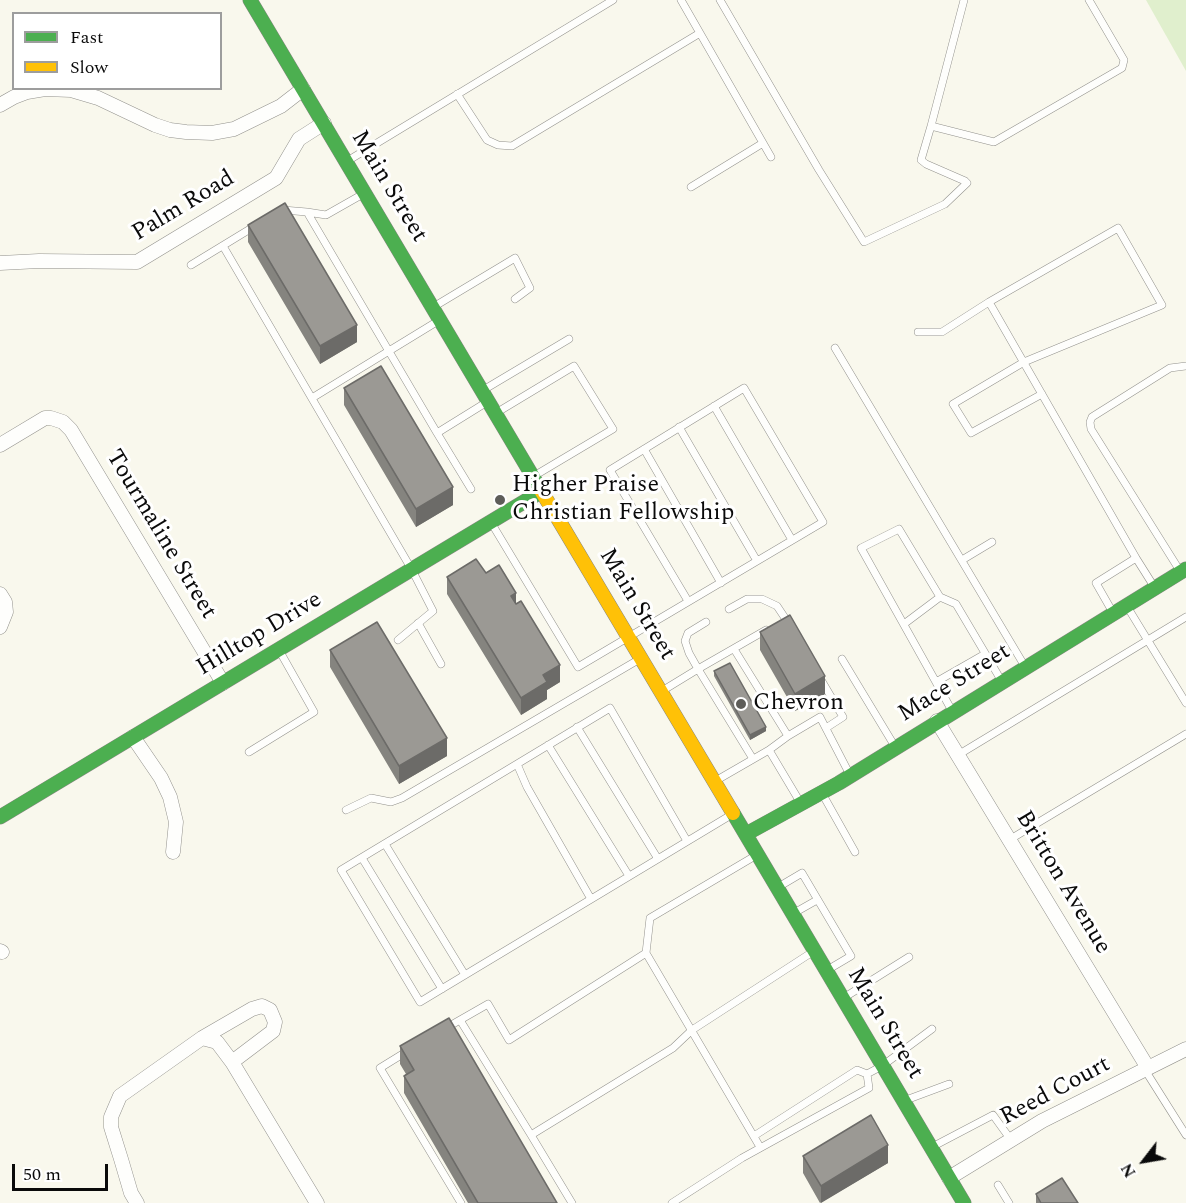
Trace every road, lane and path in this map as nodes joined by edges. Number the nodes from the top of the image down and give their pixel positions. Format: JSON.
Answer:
{"nodes":[{"id":1,"x":250,"y":0,"type":"edge"},
{"id":2,"x":613,"y":0,"type":"edge"},
{"id":3,"x":681,"y":0,"type":"edge"},
{"id":4,"x":720,"y":0,"type":"edge"},
{"id":5,"x":964,"y":0,"type":"edge"},
{"id":6,"x":1089,"y":0,"type":"edge"},
{"id":7,"x":700,"y":33,"type":"junction"},
{"id":8,"x":303,"y":89,"type":"junction"},
{"id":9,"x":39,"y":90,"type":"edge"},
{"id":10,"x":71,"y":90,"type":"edge"},
{"id":11,"x":457,"y":94,"type":"junction"},
{"id":12,"x":0,"y":105,"type":"edge"},
{"id":13,"x":324,"y":123,"type":"junction"},
{"id":14,"x":931,"y":126,"type":"junction"},
{"id":15,"x":763,"y":142,"type":"junction"},
{"id":16,"x":771,"y":157,"type":"dead end"},
{"id":17,"x":346,"y":161,"type":"junction"},
{"id":18,"x":691,"y":187,"type":"dead end"},
{"id":19,"x":365,"y":193,"type":"junction"},
{"id":20,"x":307,"y":212,"type":"junction"},
{"id":21,"x":273,"y":216,"type":"edge"},
{"id":22,"x":263,"y":222,"type":"edge"},
{"id":23,"x":223,"y":246,"type":"junction"},
{"id":24,"x":0,"y":263,"type":"edge"},
{"id":25,"x":192,"y":265,"type":"dead end"},
{"id":26,"x":515,"y":299,"type":"dead end"},
{"id":27,"x":989,"y":302,"type":"junction"},
{"id":28,"x":433,"y":307,"type":"junction"},
{"id":29,"x":440,"y":320,"type":"junction"},
{"id":30,"x":918,"y":332,"type":"dead end"},
{"id":31,"x":570,"y":339,"type":"dead end"},
{"id":32,"x":835,"y":348,"type":"dead end"},
{"id":33,"x":389,"y":350,"type":"junction"},
{"id":34,"x":1024,"y":362,"type":"junction"},
{"id":35,"x":1186,"y":366,"type":"edge"},
{"id":36,"x":1042,"y":394,"type":"junction"},
{"id":37,"x":312,"y":398,"type":"junction"},
{"id":38,"x":489,"y":401,"type":"junction"},
{"id":39,"x":714,"y":406,"type":"junction"},
{"id":40,"x":679,"y":427,"type":"junction"},
{"id":41,"x":437,"y":433,"type":"junction"},
{"id":42,"x":0,"y":445,"type":"edge"},
{"id":43,"x":644,"y":449,"type":"junction"},
{"id":44,"x":534,"y":476,"type":"junction"},
{"id":45,"x":471,"y":489,"type":"dead end"},
{"id":46,"x":542,"y":491,"type":"junction"},
{"id":47,"x":491,"y":522,"type":"junction"},
{"id":48,"x":792,"y":540,"type":"junction"},
{"id":49,"x":992,"y":542,"type":"dead end"},
{"id":50,"x":1137,"y":558,"type":"junction"},
{"id":51,"x":962,"y":560,"type":"junction"},
{"id":52,"x":757,"y":561,"type":"junction"},
{"id":53,"x":411,"y":570,"type":"junction"},
{"id":54,"x":1183,"y":570,"type":"edge"},
{"id":55,"x":721,"y":582,"type":"junction"},
{"id":56,"x":1155,"y":588,"type":"junction"},
{"id":57,"x":0,"y":594,"type":"edge"},
{"id":58,"x":940,"y":597,"type":"junction"},
{"id":59,"x":688,"y":601,"type":"junction"},
{"id":60,"x":1126,"y":605,"type":"junction"},
{"id":61,"x":729,"y":609,"type":"dead end"},
{"id":62,"x":1113,"y":613,"type":"junction"},
{"id":63,"x":1186,"y":617,"type":"edge"},
{"id":64,"x":706,"y":622,"type":"dead end"},
{"id":65,"x":418,"y":623,"type":"junction"},
{"id":66,"x":903,"y":624,"type":"junction"},
{"id":67,"x":0,"y":627,"type":"edge"},
{"id":68,"x":770,"y":627,"type":"edge"},
{"id":69,"x":791,"y":628,"type":"edge"},
{"id":70,"x":629,"y":637,"type":"junction"},
{"id":71,"x":1147,"y":639,"type":"junction"},
{"id":72,"x":398,"y":640,"type":"dead end"},
{"id":73,"x":734,"y":649,"type":"junction"},
{"id":74,"x":279,"y":650,"type":"junction"},
{"id":75,"x":985,"y":654,"type":"junction"},
{"id":76,"x":641,"y":658,"type":"junction"},
{"id":77,"x":842,"y":659,"type":"dead end"},
{"id":78,"x":441,"y":664,"type":"dead end"},
{"id":79,"x":1025,"y":667,"type":"junction"},
{"id":80,"x":698,"y":669,"type":"junction"},
{"id":81,"x":818,"y":673,"type":"edge"},
{"id":82,"x":936,"y":682,"type":"junction"},
{"id":83,"x":1001,"y":682,"type":"junction"},
{"id":84,"x":223,"y":683,"type":"junction"},
{"id":85,"x":662,"y":692,"type":"junction"},
{"id":86,"x":1186,"y":703,"type":"edge"},
{"id":87,"x":952,"y":711,"type":"junction"},
{"id":88,"x":937,"y":721,"type":"junction"},
{"id":89,"x":577,"y":727,"type":"junction"},
{"id":90,"x":826,"y":728,"type":"junction"},
{"id":91,"x":1186,"y":734,"type":"edge"},
{"id":92,"x":788,"y":736,"type":"junction"},
{"id":93,"x":133,"y":737,"type":"junction"},
{"id":94,"x":548,"y":745,"type":"junction"},
{"id":95,"x":896,"y":747,"type":"junction"},
{"id":96,"x":769,"y":750,"type":"junction"},
{"id":97,"x":249,"y":752,"type":"dead end"},
{"id":98,"x":958,"y":755,"type":"junction"},
{"id":99,"x":753,"y":759,"type":"junction"},
{"id":100,"x":517,"y":764,"type":"junction"},
{"id":101,"x":851,"y":776,"type":"junction"},
{"id":102,"x":715,"y":782,"type":"junction"},
{"id":103,"x":822,"y":793,"type":"junction"},
{"id":104,"x":802,"y":804,"type":"junction"},
{"id":105,"x":346,"y":810,"type":"dead end"},
{"id":106,"x":734,"y":813,"type":"junction"},
{"id":107,"x":0,"y":817,"type":"edge"},
{"id":108,"x":746,"y":834,"type":"junction"},
{"id":109,"x":1009,"y":840,"type":"junction"},
{"id":110,"x":687,"y":841,"type":"junction"},
{"id":111,"x":385,"y":844,"type":"junction"},
{"id":112,"x":173,"y":852,"type":"dead end"},
{"id":113,"x":855,"y":852,"type":"dead end"},
{"id":114,"x":758,"y":854,"type":"junction"},
{"id":115,"x":362,"y":858,"type":"junction"},
{"id":116,"x":658,"y":859,"type":"junction"},
{"id":117,"x":629,"y":876,"type":"junction"},
{"id":118,"x":778,"y":888,"type":"junction"},
{"id":119,"x":591,"y":899,"type":"junction"},
{"id":120,"x":817,"y":900,"type":"junction"},
{"id":121,"x":793,"y":914,"type":"junction"},
{"id":122,"x":815,"y":951,"type":"junction"},
{"id":123,"x":646,"y":953,"type":"junction"},
{"id":124,"x":909,"y":957,"type":"dead end"},
{"id":125,"x":826,"y":971,"type":"junction"},
{"id":126,"x":465,"y":975,"type":"junction"},
{"id":127,"x":442,"y":989,"type":"junction"},
{"id":128,"x":843,"y":998,"type":"junction"},
{"id":129,"x":460,"y":1020,"type":"junction"},
{"id":130,"x":932,"y":1029,"type":"dead end"},
{"id":131,"x":692,"y":1030,"type":"junction"},
{"id":132,"x":440,"y":1032,"type":"edge"},
{"id":133,"x":202,"y":1038,"type":"junction"},
{"id":134,"x":1186,"y":1049,"type":"edge"},
{"id":135,"x":410,"y":1050,"type":"edge"},
{"id":136,"x":232,"y":1062,"type":"junction"},
{"id":137,"x":882,"y":1066,"type":"junction"},
{"id":138,"x":1146,"y":1069,"type":"junction"},
{"id":139,"x":867,"y":1074,"type":"junction"},
{"id":140,"x":949,"y":1084,"type":"dead end"},
{"id":141,"x":903,"y":1101,"type":"junction"},
{"id":142,"x":531,"y":1135,"type":"junction"},
{"id":143,"x":1186,"y":1135,"type":"edge"},
{"id":144,"x":754,"y":1136,"type":"junction"},
{"id":145,"x":1011,"y":1140,"type":"junction"},
{"id":146,"x":760,"y":1147,"type":"junction"},
{"id":147,"x":931,"y":1148,"type":"junction"},
{"id":148,"x":949,"y":1178,"type":"junction"},
{"id":149,"x":998,"y":1185,"type":"dead end"},
{"id":150,"x":137,"y":1203,"type":"edge"},
{"id":151,"x":317,"y":1203,"type":"edge"},
{"id":152,"x":461,"y":1203,"type":"edge"},
{"id":153,"x":572,"y":1203,"type":"edge"},
{"id":154,"x":672,"y":1203,"type":"edge"},
{"id":155,"x":964,"y":1203,"type":"edge"},
{"id":156,"x":1009,"y":1203,"type":"edge"}],
"edges":[{"from":1,"to":8,"type":"main road","name":"Main Street"},
{"from":2,"to":11,"type":"lane"},
{"from":3,"to":7,"type":"lane"},
{"from":4,"to":14,"type":"lane"},
{"from":5,"to":14,"type":"lane"},
{"from":6,"to":14,"type":"lane"},
{"from":7,"to":11,"type":"lane"},
{"from":7,"to":15,"type":"lane"},
{"from":8,"to":10,"type":"street"},
{"from":8,"to":13,"type":"main road","name":"Main Street"},
{"from":9,"to":12,"type":"street"},
{"from":11,"to":17,"type":"lane"},
{"from":13,"to":17,"type":"main road","name":"Main Street"},
{"from":13,"to":24,"type":"street","name":"Palm Road"},
{"from":15,"to":16,"type":"lane"},
{"from":15,"to":18,"type":"lane"},
{"from":17,"to":19,"type":"main road","name":"Main Street"},
{"from":19,"to":20,"type":"lane"},
{"from":19,"to":28,"type":"main road","name":"Main Street"},
{"from":20,"to":21,"type":"lane"},
{"from":20,"to":33,"type":"lane"},
{"from":22,"to":23,"type":"lane"},
{"from":23,"to":25,"type":"lane"},
{"from":23,"to":37,"type":"lane"},
{"from":26,"to":28,"type":"lane"},
{"from":27,"to":30,"type":"lane"},
{"from":27,"to":34,"type":"lane"},
{"from":27,"to":34,"type":"lane"},
{"from":28,"to":29,"type":"main road","name":"Main Street"},
{"from":29,"to":33,"type":"lane"},
{"from":29,"to":38,"type":"main road","name":"Main Street"},
{"from":31,"to":38,"type":"lane"},
{"from":32,"to":51,"type":"lane"},
{"from":33,"to":37,"type":"lane"},
{"from":33,"to":41,"type":"lane"},
{"from":34,"to":36,"type":"lane"},
{"from":34,"to":36,"type":"lane"},
{"from":35,"to":54,"type":"lane"},
{"from":36,"to":50,"type":"lane"},
{"from":37,"to":53,"type":"lane"},
{"from":38,"to":41,"type":"lane"},
{"from":38,"to":44,"type":"main road","name":"Main Street"},
{"from":38,"to":44,"type":"lane"},
{"from":39,"to":40,"type":"lane"},
{"from":39,"to":48,"type":"lane"},
{"from":39,"to":48,"type":"lane"},
{"from":40,"to":43,"type":"lane"},
{"from":40,"to":52,"type":"lane"},
{"from":41,"to":45,"type":"lane"},
{"from":42,"to":84,"type":"street","name":"Tourmaline Street"},
{"from":43,"to":55,"type":"lane"},
{"from":43,"to":59,"type":"lane"},
{"from":44,"to":46,"type":"main road","name":"Main Street"},
{"from":46,"to":47,"type":"main road","name":"Hilltop Drive"},
{"from":46,"to":70,"type":"main road","name":"Main Street"},
{"from":47,"to":53,"type":"main road","name":"Hilltop Drive"},
{"from":47,"to":70,"type":"lane"},
{"from":48,"to":52,"type":"lane"},
{"from":49,"to":51,"type":"lane"},
{"from":50,"to":56,"type":"lane"},
{"from":50,"to":62,"type":"lane"},
{"from":51,"to":79,"type":"lane"},
{"from":52,"to":55,"type":"lane"},
{"from":53,"to":65,"type":"lane"},
{"from":53,"to":74,"type":"main road","name":"Hilltop Drive"},
{"from":54,"to":56,"type":"main road","name":"Mace Street"},
{"from":55,"to":59,"type":"lane"},
{"from":56,"to":60,"type":"main road","name":"Mace Street"},
{"from":57,"to":67,"type":"street"},
{"from":58,"to":66,"type":"lane"},
{"from":58,"to":66,"type":"lane"},
{"from":58,"to":75,"type":"lane"},
{"from":59,"to":70,"type":"lane"},
{"from":60,"to":62,"type":"main road","name":"Mace Street"},
{"from":60,"to":71,"type":"lane"},
{"from":61,"to":69,"type":"lane"},
{"from":62,"to":79,"type":"main road","name":"Mace Street"},
{"from":63,"to":71,"type":"lane"},
{"from":64,"to":80,"type":"lane"},
{"from":65,"to":72,"type":"lane"},
{"from":65,"to":78,"type":"lane"},
{"from":66,"to":82,"type":"lane"},
{"from":68,"to":73,"type":"lane"},
{"from":70,"to":76,"type":"main road","name":"Main Street"},
{"from":71,"to":86,"type":"lane"},
{"from":71,"to":98,"type":"lane"},
{"from":73,"to":80,"type":"lane"},
{"from":73,"to":92,"type":"lane"},
{"from":74,"to":84,"type":"main road","name":"Hilltop Drive"},
{"from":74,"to":97,"type":"lane"},
{"from":75,"to":82,"type":"lane"},
{"from":75,"to":83,"type":"lane"},
{"from":76,"to":85,"type":"main road","name":"Main Street"},
{"from":76,"to":105,"type":"lane"},
{"from":77,"to":95,"type":"lane"},
{"from":79,"to":83,"type":"main road","name":"Mace Street"},
{"from":80,"to":85,"type":"lane"},
{"from":80,"to":99,"type":"lane"},
{"from":81,"to":90,"type":"lane"},
{"from":82,"to":87,"type":"lane"},
{"from":83,"to":87,"type":"main road","name":"Mace Street"},
{"from":84,"to":93,"type":"main road","name":"Hilltop Drive"},
{"from":85,"to":102,"type":"main road","name":"Main Street"},
{"from":87,"to":88,"type":"main road","name":"Mace Street"},
{"from":88,"to":95,"type":"main road","name":"Mace Street"},
{"from":88,"to":98,"type":"street","name":"Britton Avenue"},
{"from":89,"to":94,"type":"lane"},
{"from":89,"to":110,"type":"lane"},
{"from":89,"to":116,"type":"lane"},
{"from":90,"to":92,"type":"lane"},
{"from":90,"to":101,"type":"lane"},
{"from":91,"to":109,"type":"lane"},
{"from":92,"to":96,"type":"lane"},
{"from":93,"to":107,"type":"main road","name":"Hilltop Drive"},
{"from":93,"to":112,"type":"street"},
{"from":94,"to":100,"type":"lane"},
{"from":94,"to":117,"type":"lane"},
{"from":95,"to":101,"type":"main road","name":"Mace Street"},
{"from":96,"to":99,"type":"lane"},
{"from":96,"to":104,"type":"lane"},
{"from":98,"to":109,"type":"street","name":"Britton Avenue"},
{"from":99,"to":102,"type":"lane"},
{"from":100,"to":111,"type":"lane"},
{"from":100,"to":119,"type":"lane"},
{"from":101,"to":103,"type":"main road","name":"Mace Street"},
{"from":102,"to":106,"type":"main road","name":"Main Street"},
{"from":103,"to":104,"type":"main road","name":"Mace Street"},
{"from":103,"to":113,"type":"lane"},
{"from":104,"to":108,"type":"main road","name":"Mace Street"},
{"from":106,"to":108,"type":"main road","name":"Main Street"},
{"from":106,"to":110,"type":"lane"},
{"from":108,"to":114,"type":"main road","name":"Main Street"},
{"from":109,"to":138,"type":"street","name":"Britton Avenue"},
{"from":110,"to":116,"type":"lane"},
{"from":111,"to":115,"type":"lane"},
{"from":111,"to":126,"type":"lane"},
{"from":114,"to":118,"type":"main road","name":"Main Street"},
{"from":114,"to":123,"type":"lane"},
{"from":115,"to":127,"type":"lane"},
{"from":115,"to":127,"type":"lane"},
{"from":116,"to":117,"type":"lane"},
{"from":117,"to":119,"type":"lane"},
{"from":118,"to":120,"type":"lane"},
{"from":118,"to":121,"type":"main road","name":"Main Street"},
{"from":119,"to":126,"type":"lane"},
{"from":120,"to":121,"type":"lane"},
{"from":120,"to":125,"type":"lane"},
{"from":121,"to":122,"type":"main road","name":"Main Street"},
{"from":122,"to":125,"type":"main road","name":"Main Street"},
{"from":122,"to":131,"type":"lane"},
{"from":123,"to":129,"type":"lane"},
{"from":123,"to":131,"type":"lane"},
{"from":124,"to":128,"type":"lane"},
{"from":125,"to":128,"type":"main road","name":"Main Street"},
{"from":126,"to":127,"type":"lane"},
{"from":128,"to":137,"type":"main road","name":"Main Street"},
{"from":129,"to":132,"type":"lane"},
{"from":129,"to":142,"type":"lane"},
{"from":130,"to":137,"type":"lane"},
{"from":131,"to":142,"type":"lane"},
{"from":131,"to":144,"type":"lane"},
{"from":133,"to":136,"type":"street"},
{"from":133,"to":136,"type":"street"},
{"from":133,"to":150,"type":"street"},
{"from":134,"to":138,"type":"street","name":"Reed Court"},
{"from":135,"to":152,"type":"lane"},
{"from":136,"to":151,"type":"street"},
{"from":137,"to":139,"type":"lane"},
{"from":137,"to":141,"type":"main road","name":"Main Street"},
{"from":138,"to":143,"type":"lane"},
{"from":138,"to":145,"type":"street","name":"Reed Court"},
{"from":139,"to":144,"type":"lane"},
{"from":139,"to":146,"type":"lane"},
{"from":140,"to":141,"type":"lane"},
{"from":141,"to":147,"type":"main road","name":"Main Street"},
{"from":142,"to":153,"type":"lane"},
{"from":144,"to":146,"type":"lane"},
{"from":145,"to":147,"type":"lane"},
{"from":145,"to":148,"type":"street","name":"Reed Court"},
{"from":146,"to":154,"type":"lane"},
{"from":147,"to":148,"type":"main road","name":"Main Street"},
{"from":148,"to":155,"type":"main road","name":"Main Street"},
{"from":149,"to":156,"type":"lane"}]}
